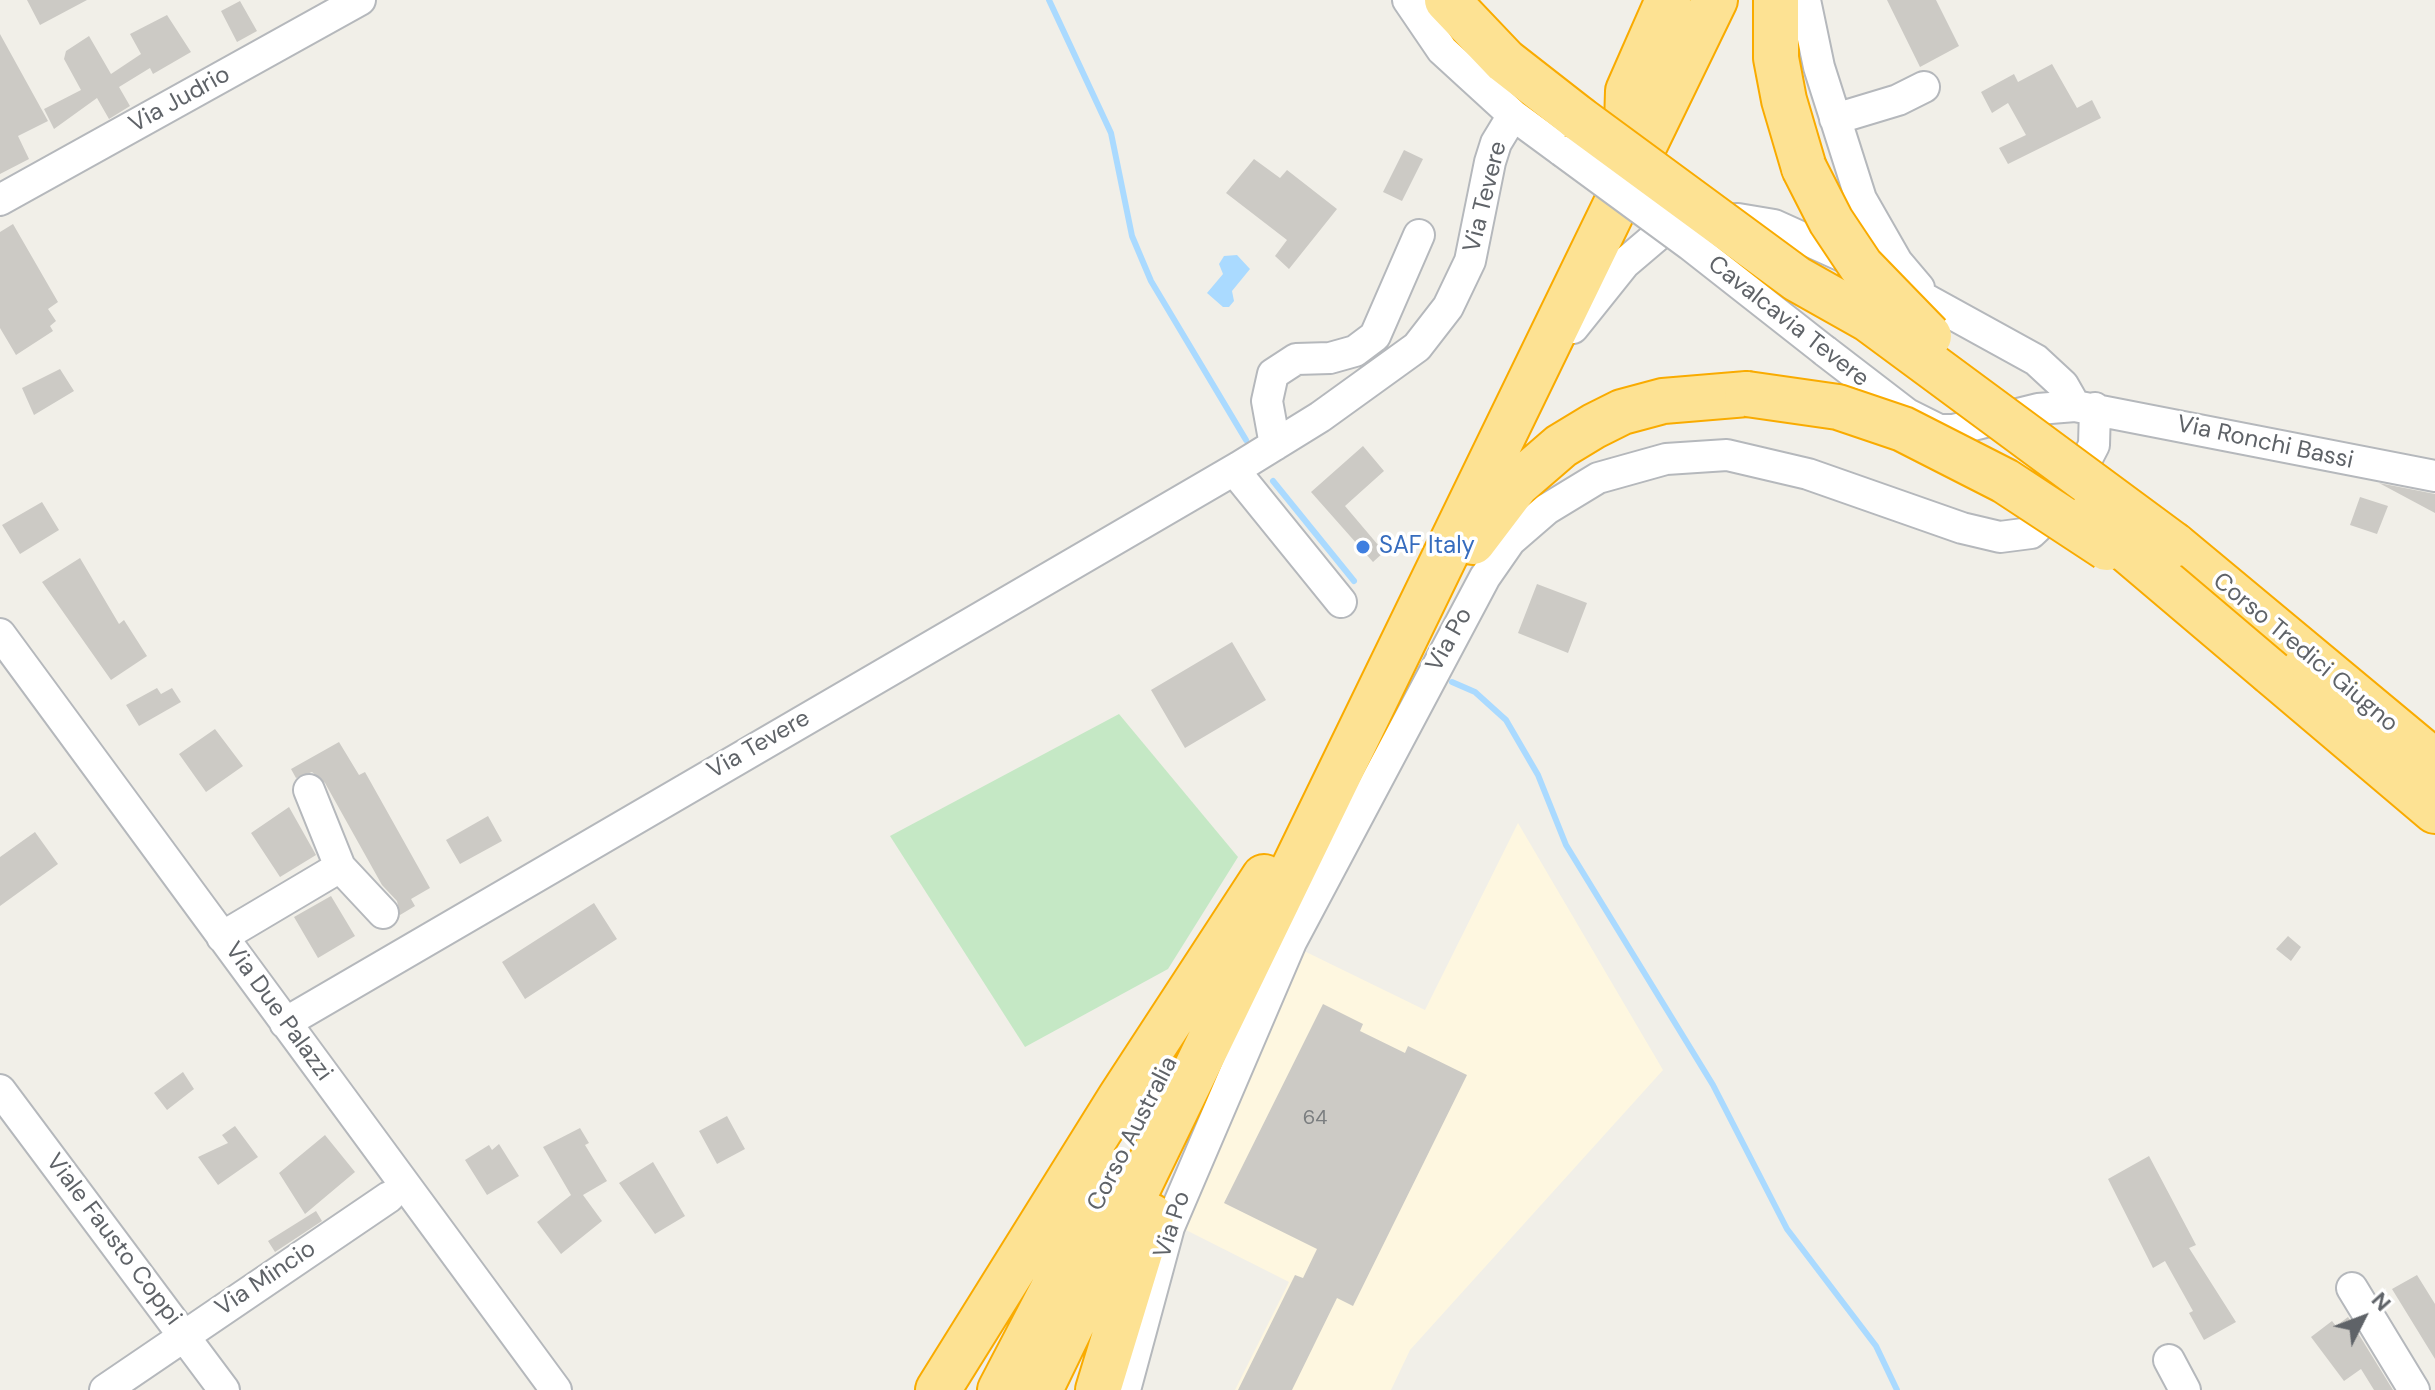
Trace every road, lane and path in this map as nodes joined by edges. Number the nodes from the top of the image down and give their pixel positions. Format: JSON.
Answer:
{"nodes":[{"id":1,"x":360,"y":0,"type":"edge"},
{"id":2,"x":1408,"y":0,"type":"edge"},
{"id":3,"x":1447,"y":0,"type":"edge"},
{"id":4,"x":1668,"y":0,"type":"edge"},
{"id":5,"x":1688,"y":0,"type":"edge"},
{"id":6,"x":1715,"y":0,"type":"edge"},
{"id":7,"x":1776,"y":0,"type":"edge"},
{"id":8,"x":1805,"y":0,"type":"edge"},
{"id":9,"x":1924,"y":87,"type":"dead end"},
{"id":10,"x":1513,"y":115,"type":"junction"},
{"id":11,"x":1835,"y":119,"type":"junction"},
{"id":12,"x":1570,"y":134,"type":"junction"},
{"id":13,"x":1595,"y":192,"type":"dead end"},
{"id":14,"x":0,"y":200,"type":"edge"},
{"id":15,"x":1419,"y":235,"type":"dead end"},
{"id":16,"x":1799,"y":280,"type":"junction"},
{"id":17,"x":1933,"y":304,"type":"junction"},
{"id":18,"x":1517,"y":405,"type":"junction"},
{"id":19,"x":2085,"y":407,"type":"junction"},
{"id":20,"x":1275,"y":445,"type":"junction"},
{"id":21,"x":1234,"y":470,"type":"junction"},
{"id":22,"x":2435,"y":476,"type":"edge"},
{"id":23,"x":2174,"y":545,"type":"junction"},
{"id":24,"x":1341,"y":602,"type":"dead end"},
{"id":25,"x":0,"y":634,"type":"edge"},
{"id":26,"x":2272,"y":673,"type":"junction"},
{"id":27,"x":2435,"y":762,"type":"edge"},
{"id":28,"x":1342,"y":769,"type":"junction"},
{"id":29,"x":309,"y":790,"type":"dead end"},
{"id":30,"x":2435,"y":811,"type":"edge"},
{"id":31,"x":340,"y":867,"type":"junction"},
{"id":32,"x":1264,"y":877,"type":"junction"},
{"id":33,"x":383,"y":913,"type":"dead end"},
{"id":34,"x":222,"y":937,"type":"junction"},
{"id":35,"x":1240,"y":982,"type":"junction"},
{"id":36,"x":285,"y":1023,"type":"junction"},
{"id":37,"x":0,"y":1090,"type":"edge"},
{"id":38,"x":389,"y":1197,"type":"dead end"},
{"id":39,"x":2352,"y":1288,"type":"dead end"},
{"id":40,"x":183,"y":1333,"type":"junction"},
{"id":41,"x":2169,"y":1360,"type":"dead end"},
{"id":42,"x":105,"y":1390,"type":"edge"},
{"id":43,"x":224,"y":1390,"type":"edge"},
{"id":44,"x":556,"y":1390,"type":"edge"},
{"id":45,"x":938,"y":1390,"type":"edge"},
{"id":46,"x":1000,"y":1390,"type":"edge"},
{"id":47,"x":1040,"y":1390,"type":"edge"},
{"id":48,"x":1098,"y":1390,"type":"edge"},
{"id":49,"x":1125,"y":1390,"type":"edge"},
{"id":50,"x":2185,"y":1390,"type":"edge"},
{"id":51,"x":2414,"y":1390,"type":"edge"}],
"edges":[{"from":1,"to":14,"type":"street","name":"Via Judrio"},
{"from":2,"to":10,"type":"street","name":"Via Tevere"},
{"from":3,"to":12,"type":"highway"},
{"from":4,"to":5,"type":"highway"},
{"from":6,"to":18,"type":"highway","name":"Via Po"},
{"from":7,"to":23,"type":"highway","bridge":true},
{"from":8,"to":11,"type":"street"},
{"from":9,"to":11,"type":"street"},
{"from":10,"to":12,"type":"street","name":"Cavalcavia Tevere"},
{"from":10,"to":20,"type":"street","name":"Via Tevere"},
{"from":11,"to":17,"type":"street"},
{"from":12,"to":16,"type":"highway","bridge":true},
{"from":12,"to":19,"type":"street","name":"Cavalcavia Tevere","bridge":true},
{"from":13,"to":32,"type":"highway"},
{"from":15,"to":20,"type":"street"},
{"from":16,"to":23,"type":"highway","bridge":true},
{"from":16,"to":26,"type":"highway","bridge":true},
{"from":17,"to":18,"type":"street"},
{"from":17,"to":19,"type":"street"},
{"from":18,"to":28,"type":"highway","name":"Via Po"},
{"from":19,"to":22,"type":"street","name":"Via Ronchi Bassi"},
{"from":19,"to":49,"type":"street","name":"Via Po"},
{"from":20,"to":21,"type":"street","name":"Via Tevere"},
{"from":21,"to":24,"type":"street"},
{"from":21,"to":36,"type":"street","name":"Via Tevere"},
{"from":23,"to":27,"type":"highway","name":"Corso Tredici Giugno"},
{"from":25,"to":34,"type":"street","name":"Via Due Palazzi"},
{"from":26,"to":28,"type":"highway","bridge":true},
{"from":26,"to":30,"type":"highway","name":"Corso Tredici Giugno"},
{"from":28,"to":35,"type":"highway","name":"Via Po"},
{"from":29,"to":31,"type":"street"},
{"from":31,"to":33,"type":"street"},
{"from":31,"to":34,"type":"street"},
{"from":32,"to":45,"type":"highway"},
{"from":32,"to":46,"type":"highway","name":"Corso Australia"},
{"from":34,"to":36,"type":"street","name":"Via Due Palazzi"},
{"from":35,"to":47,"type":"highway","name":"Corso Australia"},
{"from":35,"to":48,"type":"highway"},
{"from":36,"to":44,"type":"street","name":"Via Due Palazzi"},
{"from":37,"to":40,"type":"street","name":"Viale Fausto Coppi"},
{"from":38,"to":40,"type":"street","name":"Via Mincio"},
{"from":39,"to":51,"type":"street"},
{"from":40,"to":42,"type":"street","name":"Via Mincio"},
{"from":40,"to":43,"type":"street","name":"Viale Fausto Coppi"},
{"from":41,"to":50,"type":"street"}]}
